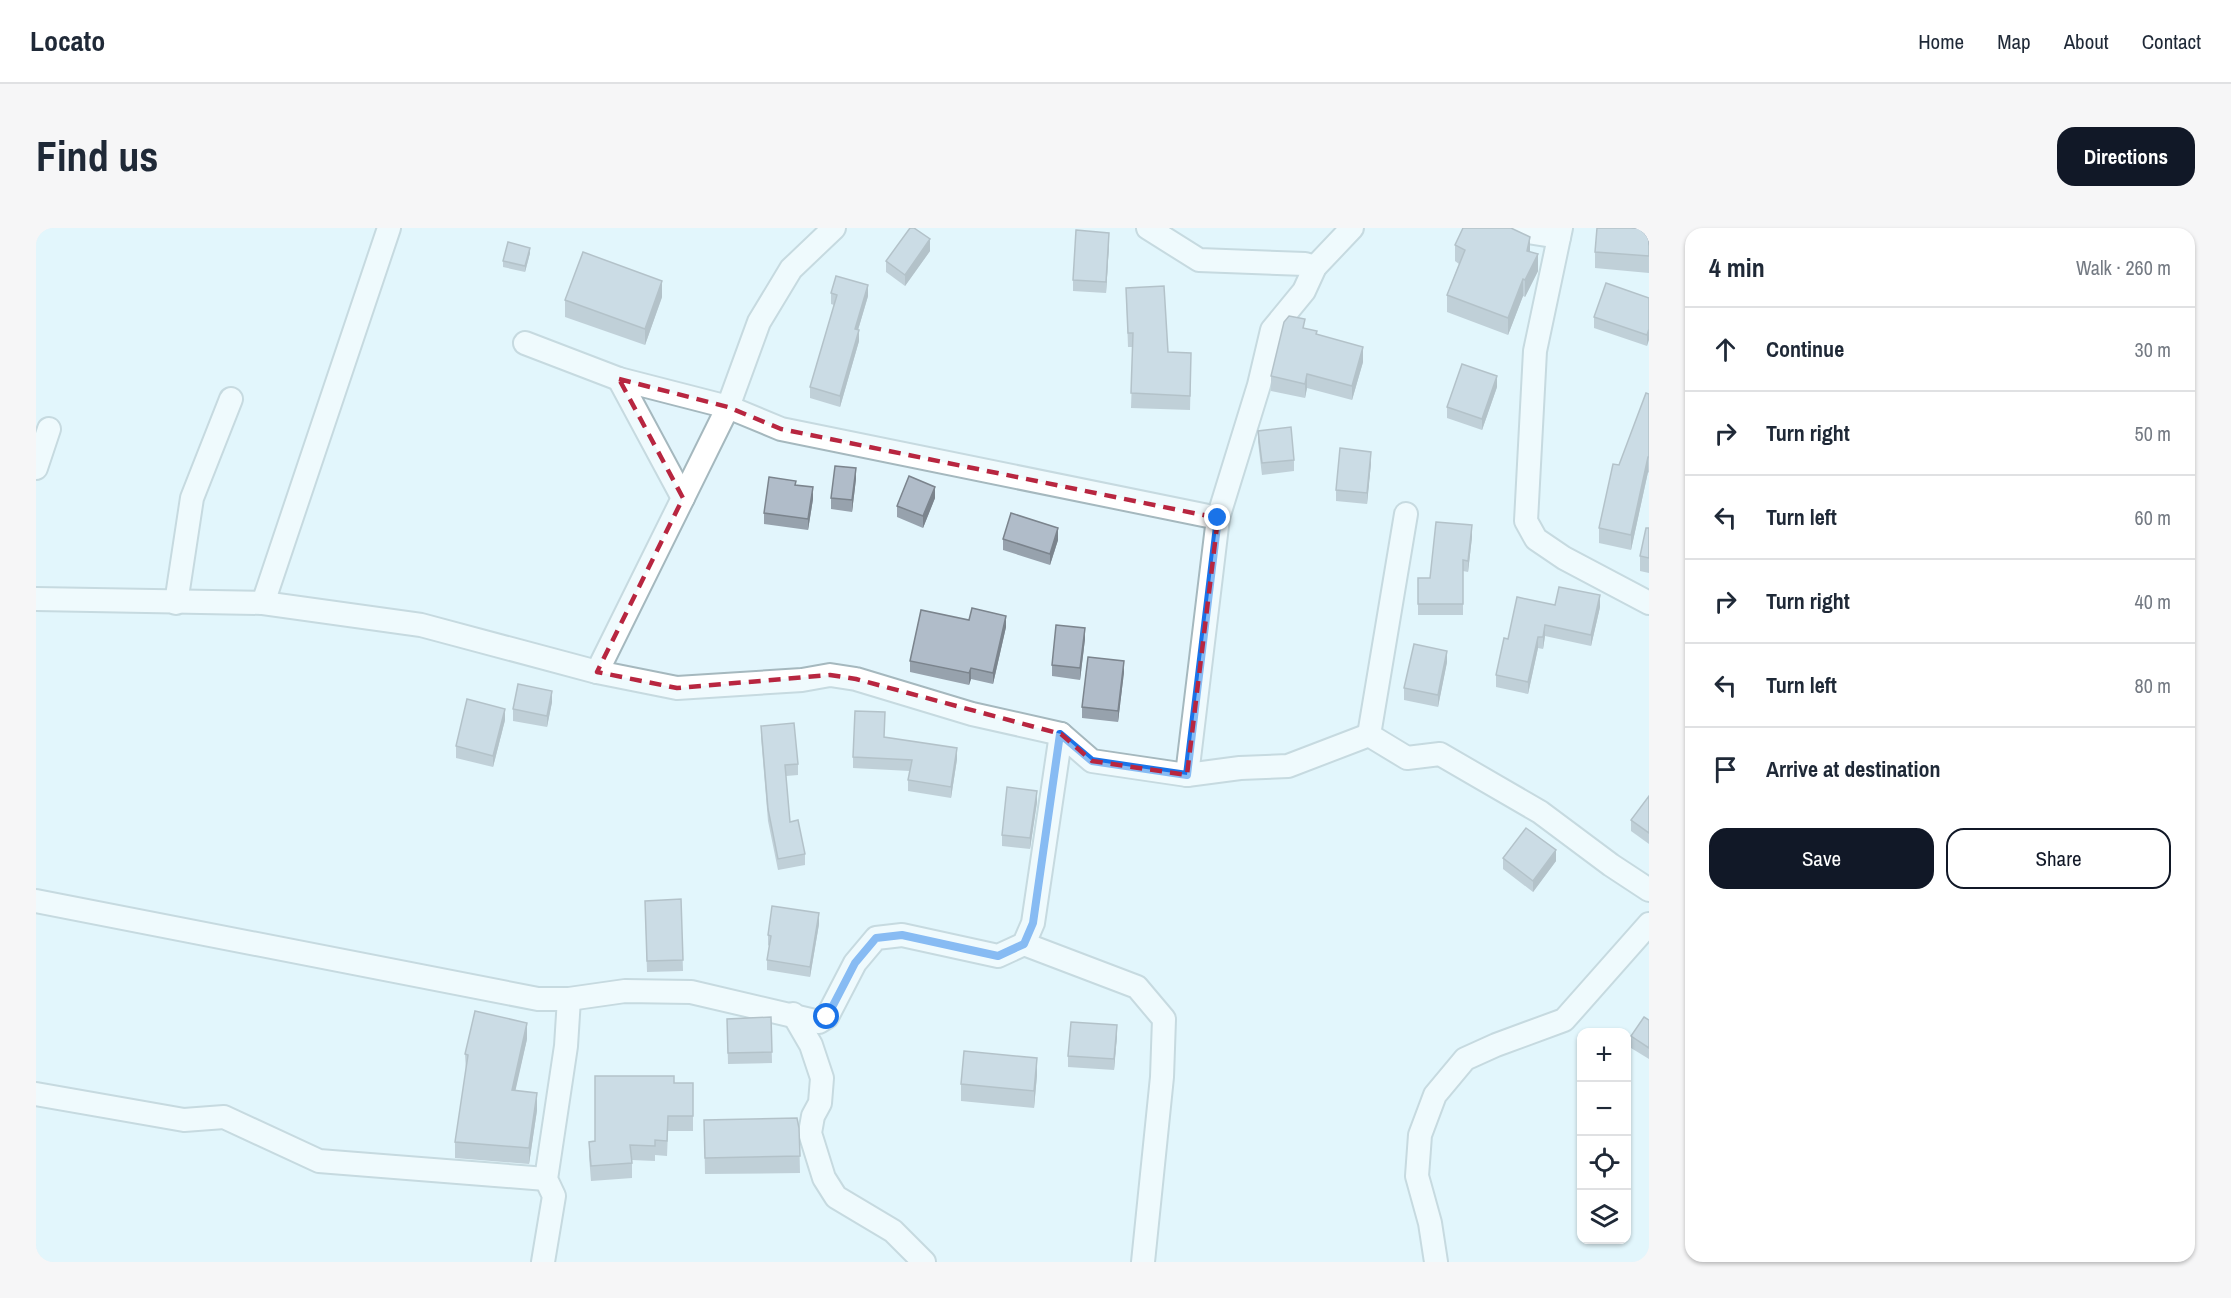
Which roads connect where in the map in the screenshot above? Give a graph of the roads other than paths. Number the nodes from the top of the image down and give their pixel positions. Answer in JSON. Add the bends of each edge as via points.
{"nodes":[{"id":1,"x":389,"y":228,"type":"edge"},
{"id":2,"x":834,"y":228,"type":"edge"},
{"id":3,"x":1148,"y":228,"type":"edge"},
{"id":4,"x":1352,"y":228,"type":"edge"},
{"id":5,"x":1504,"y":228,"type":"edge"},
{"id":6,"x":1560,"y":233,"type":"edge"},
{"id":7,"x":1315,"y":267,"type":"junction"},
{"id":8,"x":525,"y":343,"type":"dead end"},
{"id":9,"x":619,"y":379,"type":"junction"},
{"id":10,"x":231,"y":399,"type":"dead end"},
{"id":11,"x":728,"y":407,"type":"junction"},
{"id":12,"x":49,"y":429,"type":"dead end"},
{"id":13,"x":36,"y":468,"type":"edge"},
{"id":14,"x":683,"y":498,"type":"junction"},
{"id":15,"x":1406,"y":514,"type":"dead end"},
{"id":16,"x":1218,"y":518,"type":"junction"},
{"id":17,"x":36,"y":599,"type":"edge"},
{"id":18,"x":177,"y":603,"type":"junction"},
{"id":19,"x":263,"y":603,"type":"junction"},
{"id":20,"x":1649,"y":603,"type":"edge"},
{"id":21,"x":597,"y":672,"type":"junction"},
{"id":22,"x":1060,"y":734,"type":"junction"},
{"id":23,"x":1369,"y":735,"type":"junction"},
{"id":24,"x":1187,"y":775,"type":"junction"},
{"id":25,"x":1649,"y":890,"type":"edge"},
{"id":26,"x":36,"y":901,"type":"edge"},
{"id":27,"x":1649,"y":924,"type":"edge"},
{"id":28,"x":1024,"y":944,"type":"junction"},
{"id":29,"x":569,"y":999,"type":"junction"},
{"id":30,"x":793,"y":1014,"type":"junction"},
{"id":31,"x":36,"y":1094,"type":"edge"},
{"id":32,"x":546,"y":1179,"type":"junction"},
{"id":33,"x":543,"y":1262,"type":"edge"},
{"id":34,"x":924,"y":1262,"type":"edge"},
{"id":35,"x":1143,"y":1262,"type":"edge"},
{"id":36,"x":1436,"y":1262,"type":"edge"}],
"edges":[{"from":1,"to":19,"type":"street"},
{"from":2,"to":11,"type":"street","via":[[791,269],[759,322]]},
{"from":3,"to":7,"type":"street","via":[[1199,260]]},
{"from":4,"to":7,"type":"street"},
{"from":5,"to":6,"type":"street"},
{"from":6,"to":20,"type":"street","via":[[1535,351],[1526,521],[1536,539],[1564,558]]},
{"from":7,"to":16,"type":"street","via":[[1304,291],[1272,330]]},
{"from":8,"to":9,"type":"street"},
{"from":9,"to":11,"type":"street"},
{"from":9,"to":14,"type":"street"},
{"from":10,"to":18,"type":"street","via":[[192,498]]},
{"from":11,"to":14,"type":"street"},
{"from":11,"to":16,"type":"street","via":[[781,429]]},
{"from":12,"to":13,"type":"street"},
{"from":14,"to":21,"type":"street"},
{"from":15,"to":23,"type":"street"},
{"from":16,"to":24,"type":"street"},
{"from":17,"to":18,"type":"street"},
{"from":18,"to":19,"type":"street"},
{"from":19,"to":21,"type":"street","via":[[421,625]]},
{"from":21,"to":22,"type":"street","via":[[677,688],[830,675]]},
{"from":22,"to":24,"type":"street","via":[[1092,761]]},
{"from":22,"to":28,"type":"street","via":[[1033,923]]},
{"from":23,"to":24,"type":"street","via":[[1288,766]]},
{"from":23,"to":25,"type":"street","via":[[1407,758],[1440,754],[1540,812]]},
{"from":26,"to":29,"type":"street","via":[[538,999]]},
{"from":27,"to":36,"type":"street","via":[[1564,1020],[1465,1059],[1435,1095],[1420,1135],[1418,1176]]},
{"from":28,"to":30,"type":"street","via":[[998,956],[902,935],[876,938],[855,963],[827,1017],[815,1022]]},
{"from":28,"to":35,"type":"street","via":[[1137,987],[1164,1018],[1162,1077]]},
{"from":29,"to":30,"type":"street","via":[[625,991],[691,992]]},
{"from":29,"to":32,"type":"street"},
{"from":30,"to":34,"type":"street","via":[[812,1045],[822,1078],[820,1103],[810,1133],[824,1178],[836,1197],[893,1231]]},
{"from":31,"to":32,"type":"street","via":[[184,1120],[224,1117],[319,1161]]},
{"from":32,"to":33,"type":"street","via":[[554,1196]]}]}
